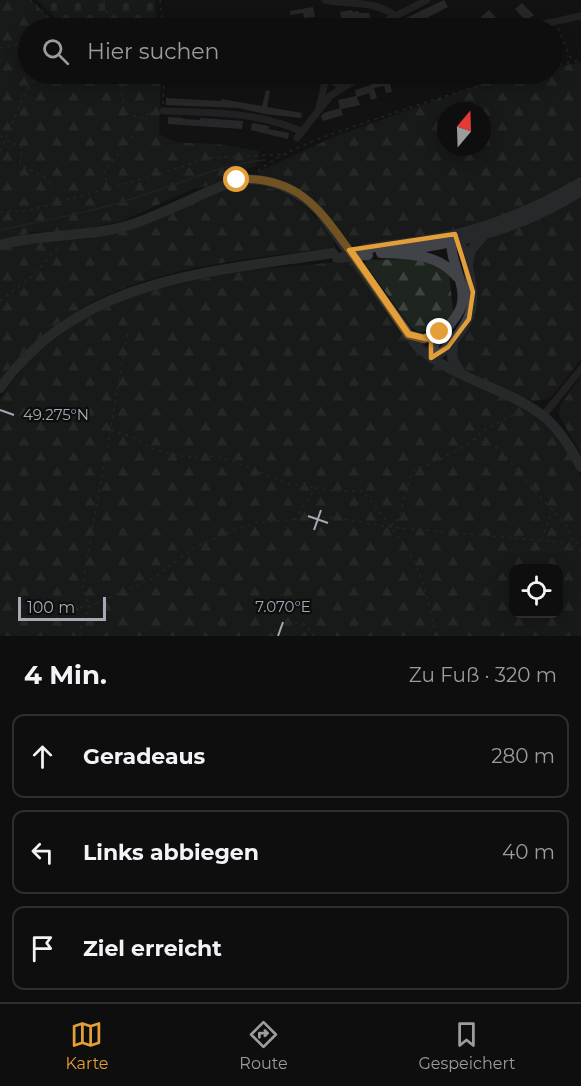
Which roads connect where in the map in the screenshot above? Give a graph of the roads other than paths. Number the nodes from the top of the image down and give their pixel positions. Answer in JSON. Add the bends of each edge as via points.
{"nodes":[{"id":1,"x":325,"y":0,"type":"edge"},
{"id":2,"x":427,"y":0,"type":"edge"},
{"id":3,"x":394,"y":16,"type":"junction"},
{"id":4,"x":581,"y":16,"type":"edge"},
{"id":5,"x":390,"y":18,"type":"edge"},
{"id":6,"x":563,"y":19,"type":"edge"},
{"id":7,"x":325,"y":84,"type":"edge"},
{"id":8,"x":338,"y":84,"type":"edge"},
{"id":9,"x":347,"y":84,"type":"edge"},
{"id":10,"x":342,"y":87,"type":"junction"},
{"id":11,"x":319,"y":108,"type":"junction"},
{"id":12,"x":163,"y":111,"type":"road end"},
{"id":13,"x":301,"y":130,"type":"junction"},
{"id":14,"x":297,"y":138,"type":"dead end"},
{"id":15,"x":581,"y":182,"type":"edge"},
{"id":16,"x":581,"y":191,"type":"edge"},
{"id":17,"x":484,"y":235,"type":"junction"},
{"id":18,"x":455,"y":239,"type":"junction"},
{"id":19,"x":0,"y":245,"type":"edge"},
{"id":20,"x":366,"y":252,"type":"junction"},
{"id":21,"x":381,"y":253,"type":"junction"},
{"id":22,"x":468,"y":266,"type":"junction"},
{"id":23,"x":459,"y":280,"type":"junction"},
{"id":24,"x":448,"y":326,"type":"junction"},
{"id":25,"x":408,"y":335,"type":"junction"},
{"id":26,"x":454,"y":341,"type":"junction"},
{"id":27,"x":431,"y":358,"type":"junction"},
{"id":28,"x":581,"y":369,"type":"edge"},
{"id":29,"x":461,"y":375,"type":"junction"},
{"id":30,"x":0,"y":388,"type":"edge"},
{"id":31,"x":543,"y":417,"type":"junction"},
{"id":32,"x":581,"y":467,"type":"edge"}],
"edges":[{"from":1,"to":3,"type":"street","via":[[381,5]]},
{"from":2,"to":3,"type":"street"},
{"from":3,"to":5,"type":"street"},
{"from":4,"to":6,"type":"street"},
{"from":7,"to":11,"type":"street"},
{"from":8,"to":10,"type":"street"},
{"from":9,"to":10,"type":"street"},
{"from":10,"to":11,"type":"street"},
{"from":11,"to":13,"type":"street"},
{"from":12,"to":13,"type":"street","via":[[233,114]]},
{"from":13,"to":14,"type":"street"},
{"from":15,"to":18,"type":"main road","via":[[531,209]]},
{"from":16,"to":17,"type":"main road","via":[[527,220]]},
{"from":17,"to":18,"type":"main road"},
{"from":17,"to":22,"type":"main road","via":[[471,250]]},
{"from":18,"to":20,"type":"main road"},
{"from":18,"to":21,"type":"main road"},
{"from":18,"to":22,"type":"main road"},
{"from":18,"to":23,"type":"main road"},
{"from":19,"to":25,"type":"main road","via":[[31,237],[68,236],[133,224],[225,184],[264,180],[288,188],[318,210]]},
{"from":20,"to":21,"type":"main road"},
{"from":20,"to":30,"type":"main road","via":[[241,267],[175,278],[135,290],[64,324],[40,343]]},
{"from":21,"to":23,"type":"main road","via":[[437,260]]},
{"from":22,"to":26,"type":"main road","via":[[472,310]]},
{"from":23,"to":24,"type":"main road","via":[[462,303]]},
{"from":24,"to":25,"type":"main road","via":[[428,338]]},
{"from":24,"to":27,"type":"main road","via":[[432,348]]},
{"from":25,"to":27,"type":"main road"},
{"from":26,"to":27,"type":"main road"},
{"from":26,"to":29,"type":"main road","via":[[452,358]]},
{"from":27,"to":29,"type":"main road"},
{"from":28,"to":31,"type":"street"},
{"from":29,"to":31,"type":"main road","via":[[525,404]]},
{"from":31,"to":32,"type":"main road","via":[[562,437]]}]}
